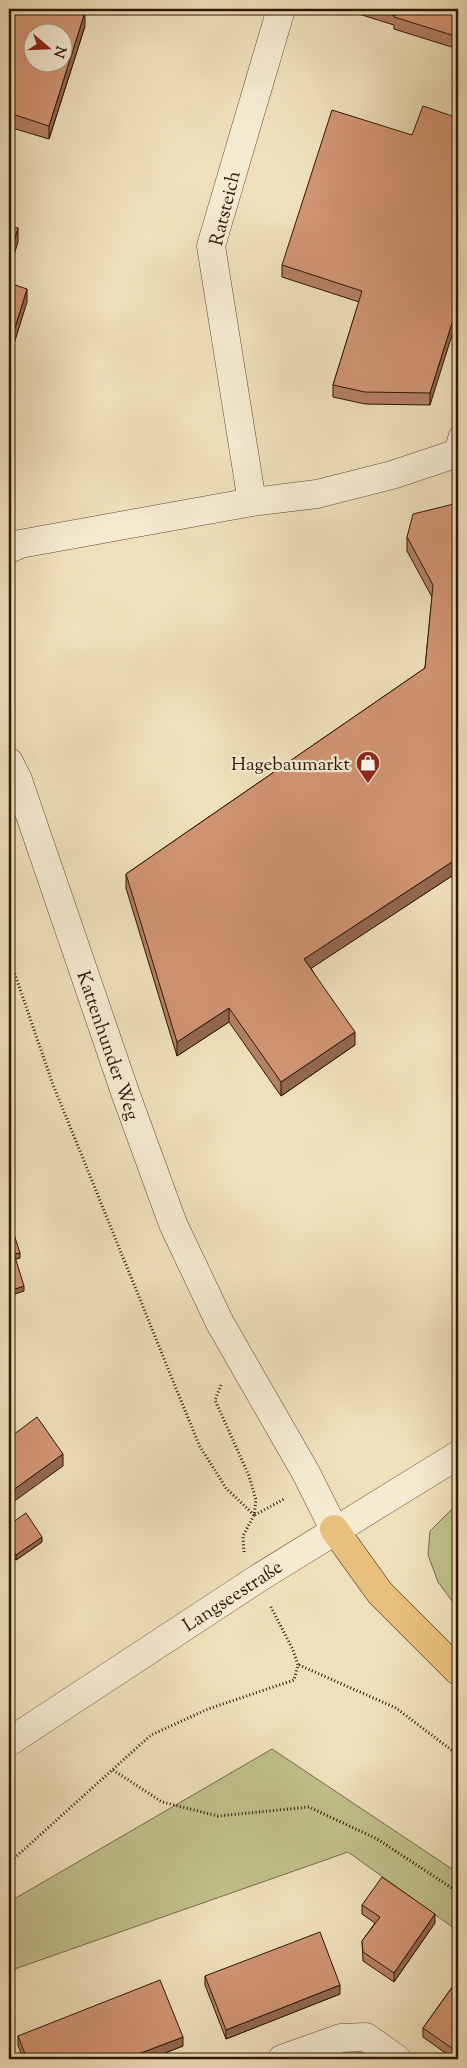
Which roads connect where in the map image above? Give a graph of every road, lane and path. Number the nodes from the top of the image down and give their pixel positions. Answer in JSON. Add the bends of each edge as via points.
{"nodes":[{"id":1,"x":281,"y":9,"type":"edge"},
{"id":2,"x":456,"y":448,"type":"edge"},
{"id":3,"x":252,"y":502,"type":"junction"},
{"id":4,"x":9,"y":549,"type":"edge"},
{"id":5,"x":9,"y":762,"type":"edge"},
{"id":6,"x":9,"y":957,"type":"edge"},
{"id":7,"x":244,"y":1364,"type":"junction"},
{"id":8,"x":458,"y":1455,"type":"edge"},
{"id":9,"x":254,"y":1515,"type":"junction"},
{"id":10,"x":334,"y":1529,"type":"junction"},
{"id":11,"x":257,"y":1579,"type":"junction"},
{"id":12,"x":298,"y":1665,"type":"junction"},
{"id":13,"x":458,"y":1671,"type":"edge"},
{"id":14,"x":9,"y":1742,"type":"edge"},
{"id":15,"x":458,"y":1755,"type":"edge"},
{"id":16,"x":113,"y":1770,"type":"junction"},
{"id":17,"x":9,"y":1863,"type":"edge"},
{"id":18,"x":458,"y":1892,"type":"edge"},
{"id":19,"x":282,"y":2059,"type":"edge"},
{"id":20,"x":397,"y":2059,"type":"edge"}],
"edges":[{"from":1,"to":3,"type":"street","name":"Ratsteich","via":[[211,246]]},
{"from":2,"to":3,"type":"street","via":[[392,475],[317,494]]},
{"from":3,"to":4,"type":"street","via":[[20,544]]},
{"from":5,"to":7,"type":"street","name":"Kattenhunder Weg","via":[[173,1224],[220,1323]]},
{"from":6,"to":9,"type":"path","via":[[52,1082],[199,1446],[226,1488]]},
{"from":7,"to":9,"type":"path","via":[[221,1383],[215,1400],[249,1476],[256,1500]]},
{"from":7,"to":10,"type":"street","name":"Kattenhunder Weg"},
{"from":8,"to":10,"type":"street","name":"Langseestraße"},
{"from":9,"to":11,"type":"path","via":[[244,1536],[244,1554]]},
{"from":10,"to":11,"type":"street","name":"Langseestraße"},
{"from":10,"to":13,"type":"main road","via":[[380,1593]]},
{"from":11,"to":12,"type":"path"},
{"from":11,"to":14,"type":"street","name":"Langseestraße"},
{"from":12,"to":15,"type":"path","via":[[396,1708]]},
{"from":12,"to":16,"type":"path","via":[[294,1680],[208,1709],[151,1735]]},
{"from":16,"to":17,"type":"path"},
{"from":16,"to":18,"type":"path","via":[[162,1802],[218,1816],[309,1807],[377,1839]]},
{"from":19,"to":20,"type":"street","via":[[341,2038],[366,2037]]}]}
